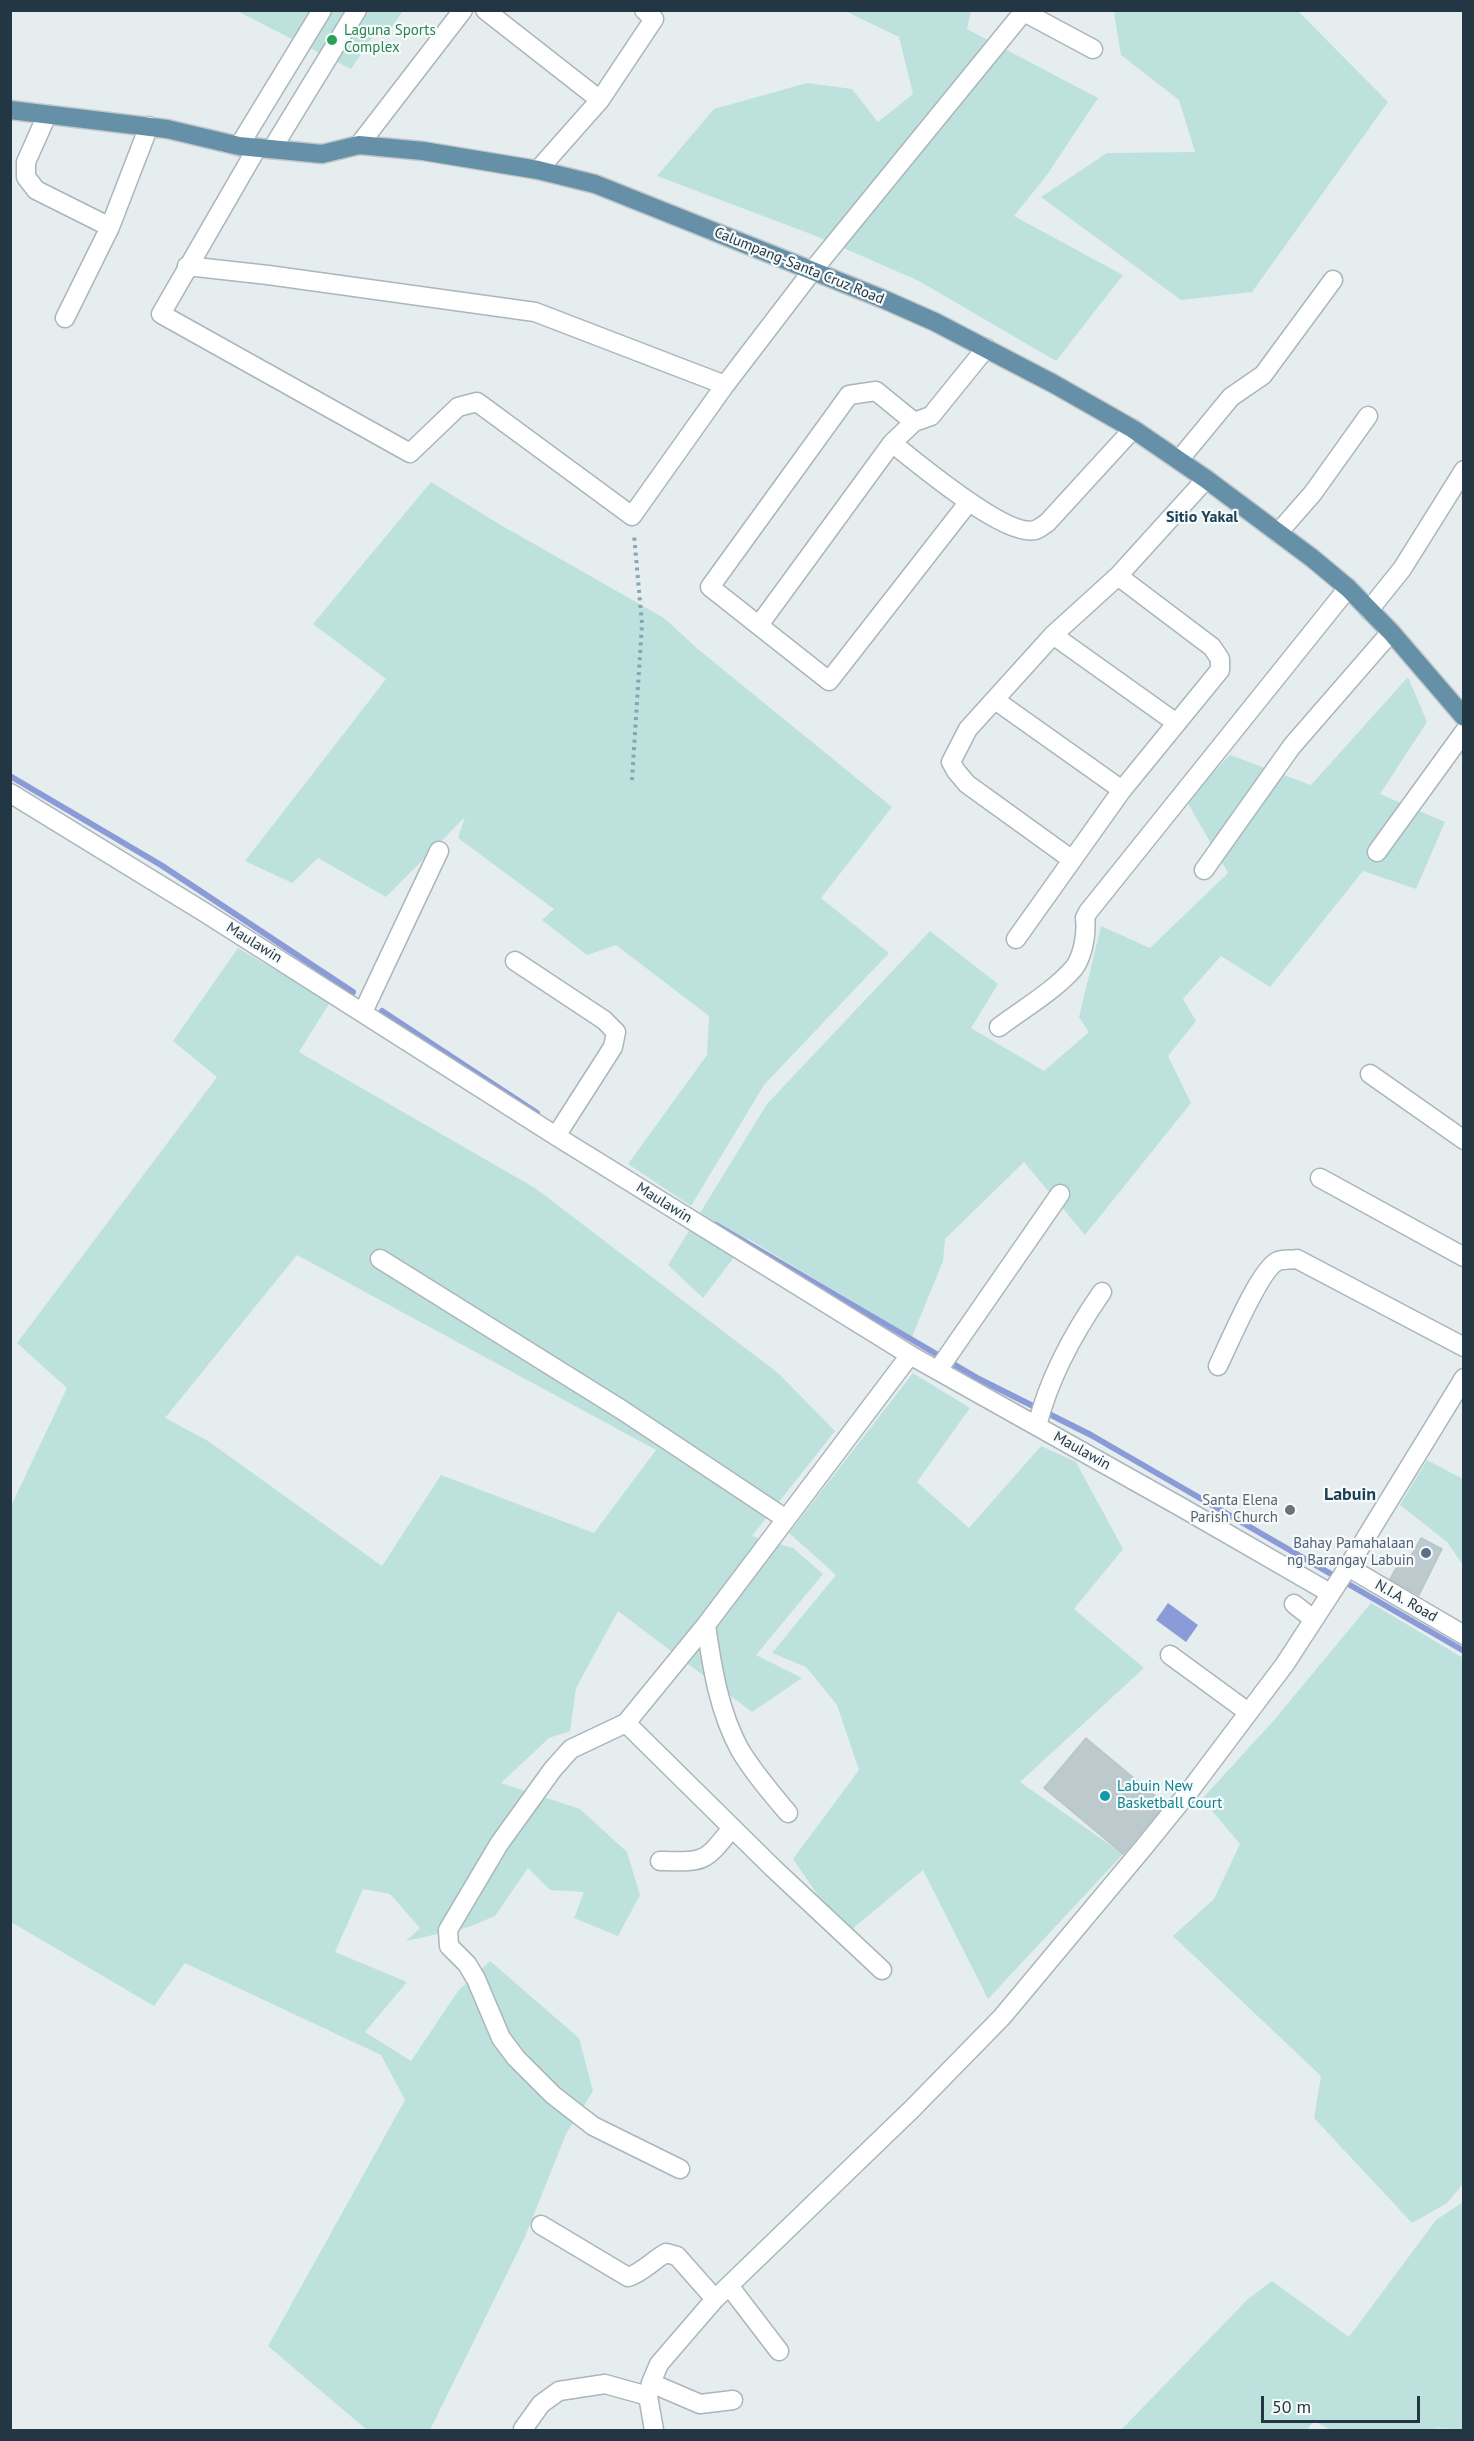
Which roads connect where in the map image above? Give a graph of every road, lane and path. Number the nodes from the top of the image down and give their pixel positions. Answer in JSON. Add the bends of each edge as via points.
{"nodes":[{"id":1,"x":322,"y":10,"type":"edge"},
{"id":2,"x":464,"y":10,"type":"edge"},
{"id":3,"x":484,"y":10,"type":"edge"},
{"id":4,"x":644,"y":10,"type":"edge"},
{"id":5,"x":355,"y":11,"type":"edge"},
{"id":6,"x":1024,"y":11,"type":"edge"},
{"id":7,"x":1093,"y":49,"type":"dead end"},
{"id":8,"x":600,"y":100,"type":"junction"},
{"id":9,"x":10,"y":110,"type":"edge"},
{"id":10,"x":46,"y":115,"type":"junction"},
{"id":11,"x":149,"y":126,"type":"junction"},
{"id":12,"x":359,"y":145,"type":"junction"},
{"id":13,"x":256,"y":148,"type":"junction"},
{"id":14,"x":538,"y":170,"type":"junction"},
{"id":15,"x":110,"y":227,"type":"junction"},
{"id":16,"x":187,"y":266,"type":"junction"},
{"id":17,"x":813,"y":270,"type":"junction"},
{"id":18,"x":1333,"y":280,"type":"dead end"},
{"id":19,"x":65,"y":318,"type":"dead end"},
{"id":20,"x":986,"y":348,"type":"junction"},
{"id":21,"x":725,"y":386,"type":"junction"},
{"id":22,"x":1368,"y":416,"type":"dead end"},
{"id":23,"x":914,"y":422,"type":"junction"},
{"id":24,"x":1133,"y":429,"type":"junction"},
{"id":25,"x":892,"y":443,"type":"junction"},
{"id":26,"x":1179,"y":460,"type":"junction"},
{"id":27,"x":1464,"y":470,"type":"edge"},
{"id":28,"x":1206,"y":479,"type":"junction"},
{"id":29,"x":968,"y":503,"type":"junction"},
{"id":30,"x":632,"y":516,"type":"junction"},
{"id":31,"x":1278,"y":533,"type":"junction"},
{"id":32,"x":1118,"y":576,"type":"junction"},
{"id":33,"x":1348,"y":588,"type":"junction"},
{"id":34,"x":1369,"y":610,"type":"junction"},
{"id":35,"x":759,"y":625,"type":"junction"},
{"id":36,"x":1391,"y":632,"type":"junction"},
{"id":37,"x":1053,"y":635,"type":"junction"},
{"id":38,"x":996,"y":700,"type":"junction"},
{"id":39,"x":1464,"y":717,"type":"edge"},
{"id":40,"x":1175,"y":722,"type":"junction"},
{"id":41,"x":1464,"y":732,"type":"edge"},
{"id":42,"x":632,"y":780,"type":"dead end"},
{"id":43,"x":1122,"y":790,"type":"junction"},
{"id":44,"x":10,"y":793,"type":"edge"},
{"id":45,"x":439,"y":851,"type":"dead end"},
{"id":46,"x":1377,"y":852,"type":"dead end"},
{"id":47,"x":1071,"y":859,"type":"junction"},
{"id":48,"x":1204,"y":870,"type":"dead end"},
{"id":49,"x":1016,"y":939,"type":"dead end"},
{"id":50,"x":515,"y":961,"type":"dead end"},
{"id":51,"x":363,"y":1012,"type":"junction"},
{"id":52,"x":999,"y":1027,"type":"dead end"},
{"id":53,"x":1370,"y":1074,"type":"dead end"},
{"id":54,"x":556,"y":1136,"type":"junction"},
{"id":55,"x":1464,"y":1140,"type":"edge"},
{"id":56,"x":1320,"y":1178,"type":"dead end"},
{"id":57,"x":1060,"y":1194,"type":"dead end"},
{"id":58,"x":1464,"y":1257,"type":"edge"},
{"id":59,"x":380,"y":1259,"type":"dead end"},
{"id":60,"x":1102,"y":1292,"type":"dead end"},
{"id":61,"x":1464,"y":1347,"type":"edge"},
{"id":62,"x":910,"y":1355,"type":"junction"},
{"id":63,"x":1218,"y":1366,"type":"dead end"},
{"id":64,"x":938,"y":1370,"type":"junction"},
{"id":65,"x":1464,"y":1378,"type":"edge"},
{"id":66,"x":1037,"y":1426,"type":"junction"},
{"id":67,"x":786,"y":1519,"type":"junction"},
{"id":68,"x":1348,"y":1567,"type":"junction"},
{"id":69,"x":1330,"y":1593,"type":"junction"},
{"id":70,"x":1294,"y":1604,"type":"dead end"},
{"id":71,"x":1313,"y":1619,"type":"junction"},
{"id":72,"x":706,"y":1625,"type":"junction"},
{"id":73,"x":1464,"y":1635,"type":"edge"},
{"id":74,"x":1170,"y":1654,"type":"dead end"},
{"id":75,"x":1248,"y":1712,"type":"junction"},
{"id":76,"x":626,"y":1723,"type":"junction"},
{"id":77,"x":788,"y":1813,"type":"dead end"},
{"id":78,"x":732,"y":1828,"type":"junction"},
{"id":79,"x":660,"y":1862,"type":"dead end"},
{"id":80,"x":882,"y":1970,"type":"dead end"},
{"id":81,"x":680,"y":2169,"type":"dead end"},
{"id":82,"x":541,"y":2225,"type":"dead end"},
{"id":83,"x":730,"y":2287,"type":"junction"},
{"id":84,"x":715,"y":2299,"type":"junction"},
{"id":85,"x":779,"y":2351,"type":"dead end"},
{"id":86,"x":649,"y":2389,"type":"junction"},
{"id":87,"x":733,"y":2400,"type":"dead end"},
{"id":88,"x":523,"y":2429,"type":"dead end"},
{"id":89,"x":654,"y":2430,"type":"edge"}],
"edges":[{"from":1,"to":13,"type":"street"},
{"from":2,"to":12,"type":"street"},
{"from":3,"to":8,"type":"street"},
{"from":4,"to":8,"type":"street","via":[[654,19]]},
{"from":5,"to":13,"type":"street"},
{"from":6,"to":7,"type":"street"},
{"from":6,"to":17,"type":"street"},
{"from":8,"to":14,"type":"street"},
{"from":9,"to":10,"type":"main road","name":"Calumpang-Santa Cruz Road"},
{"from":10,"to":11,"type":"main road","name":"Calumpang-Santa Cruz Road"},
{"from":10,"to":15,"type":"street","via":[[26,162],[26,177],[36,190]]},
{"from":11,"to":13,"type":"main road","name":"Calumpang-Santa Cruz Road"},
{"from":11,"to":15,"type":"street"},
{"from":12,"to":13,"type":"main road","name":"Calumpang-Santa Cruz Road","via":[[322,154]]},
{"from":12,"to":14,"type":"main road","name":"Calumpang-Santa Cruz Road"},
{"from":13,"to":16,"type":"street"},
{"from":14,"to":17,"type":"main road","name":"Calumpang-Santa Cruz Road","via":[[595,184]]},
{"from":15,"to":19,"type":"street"},
{"from":16,"to":21,"type":"street","via":[[535,312]]},
{"from":16,"to":30,"type":"street","via":[[161,314],[171,320],[410,453],[458,407],[477,402]]},
{"from":17,"to":20,"type":"main road","name":"Calumpang-Santa Cruz Road"},
{"from":17,"to":21,"type":"street"},
{"from":18,"to":26,"type":"street","via":[[1263,375],[1231,397]]},
{"from":20,"to":23,"type":"street","via":[[931,416]]},
{"from":20,"to":24,"type":"main road","name":"Calumpang-Santa Cruz Road"},
{"from":21,"to":30,"type":"street"},
{"from":22,"to":31,"type":"street","via":[[1313,493]]},
{"from":23,"to":25,"type":"street"},
{"from":23,"to":35,"type":"street","via":[[876,391],[849,395],[710,587]]},
{"from":24,"to":26,"type":"main road","name":"Calumpang-Santa Cruz Road"},
{"from":24,"to":29,"type":"street","via":[[1047,523],[1034,530],[1018,528]]},
{"from":25,"to":29,"type":"street"},
{"from":25,"to":35,"type":"street"},
{"from":26,"to":28,"type":"main road","name":"Calumpang-Santa Cruz Road"},
{"from":27,"to":34,"type":"street","via":[[1402,569]]},
{"from":28,"to":31,"type":"main road","name":"Calumpang-Santa Cruz Road"},
{"from":28,"to":32,"type":"street"},
{"from":29,"to":35,"type":"street","via":[[830,681]]},
{"from":30,"to":42,"type":"path","via":[[642,624]]},
{"from":31,"to":33,"type":"main road","name":"Calumpang-Santa Cruz Road"},
{"from":32,"to":37,"type":"street"},
{"from":32,"to":40,"type":"street","via":[[1212,647],[1220,659],[1220,670]]},
{"from":33,"to":34,"type":"main road","name":"Calumpang-Santa Cruz Road"},
{"from":33,"to":52,"type":"street","via":[[1088,912],[1075,967]]},
{"from":34,"to":36,"type":"main road","name":"Calumpang-Santa Cruz Road"},
{"from":36,"to":39,"type":"main road","name":"Calumpang-Santa Cruz Road"},
{"from":36,"to":48,"type":"street","via":[[1292,747]]},
{"from":37,"to":38,"type":"street"},
{"from":37,"to":40,"type":"street"},
{"from":38,"to":43,"type":"street"},
{"from":38,"to":47,"type":"street","via":[[968,729],[951,762],[967,784]]},
{"from":40,"to":43,"type":"street"},
{"from":41,"to":46,"type":"street"},
{"from":43,"to":47,"type":"street"},
{"from":44,"to":51,"type":"street","name":"Maulawin"},
{"from":45,"to":51,"type":"street"},
{"from":47,"to":49,"type":"street"},
{"from":50,"to":54,"type":"street","via":[[616,1032],[613,1047]]},
{"from":51,"to":54,"type":"street","name":"Maulawin"},
{"from":53,"to":55,"type":"street"},
{"from":54,"to":62,"type":"street","name":"Maulawin"},
{"from":56,"to":58,"type":"street"},
{"from":57,"to":64,"type":"street"},
{"from":59,"to":67,"type":"street","via":[[622,1410]]},
{"from":60,"to":66,"type":"street","via":[[1056,1373]]},
{"from":61,"to":63,"type":"street","via":[[1297,1259],[1278,1261],[1267,1270]]},
{"from":62,"to":64,"type":"street","name":"Maulawin"},
{"from":62,"to":67,"type":"street"},
{"from":64,"to":66,"type":"street","name":"Maulawin"},
{"from":65,"to":68,"type":"street"},
{"from":66,"to":69,"type":"street","name":"Maulawin"},
{"from":67,"to":72,"type":"street"},
{"from":68,"to":69,"type":"street"},
{"from":68,"to":73,"type":"street","name":"N.I.A. Road"},
{"from":69,"to":71,"type":"street"},
{"from":70,"to":71,"type":"street"},
{"from":71,"to":75,"type":"street"},
{"from":72,"to":76,"type":"street"},
{"from":72,"to":77,"type":"street","via":[[723,1710],[739,1748],[757,1777]]},
{"from":74,"to":75,"type":"street"},
{"from":75,"to":83,"type":"street","via":[[1178,1806],[1002,2017]]},
{"from":76,"to":78,"type":"street"},
{"from":76,"to":81,"type":"street","via":[[571,1749],[553,1769],[499,1844],[448,1930],[449,1946],[476,1979],[501,2038],[553,2095],[593,2126]]},
{"from":78,"to":79,"type":"street","via":[[711,1855],[693,1862]]},
{"from":78,"to":80,"type":"street"},
{"from":82,"to":84,"type":"street","via":[[628,2277],[666,2253],[677,2256]]},
{"from":83,"to":84,"type":"street"},
{"from":83,"to":85,"type":"street"},
{"from":84,"to":86,"type":"street","via":[[659,2364]]},
{"from":86,"to":87,"type":"street","via":[[700,2404]]},
{"from":86,"to":88,"type":"street","via":[[605,2384],[559,2391],[541,2404]]},
{"from":86,"to":89,"type":"street"}]}
